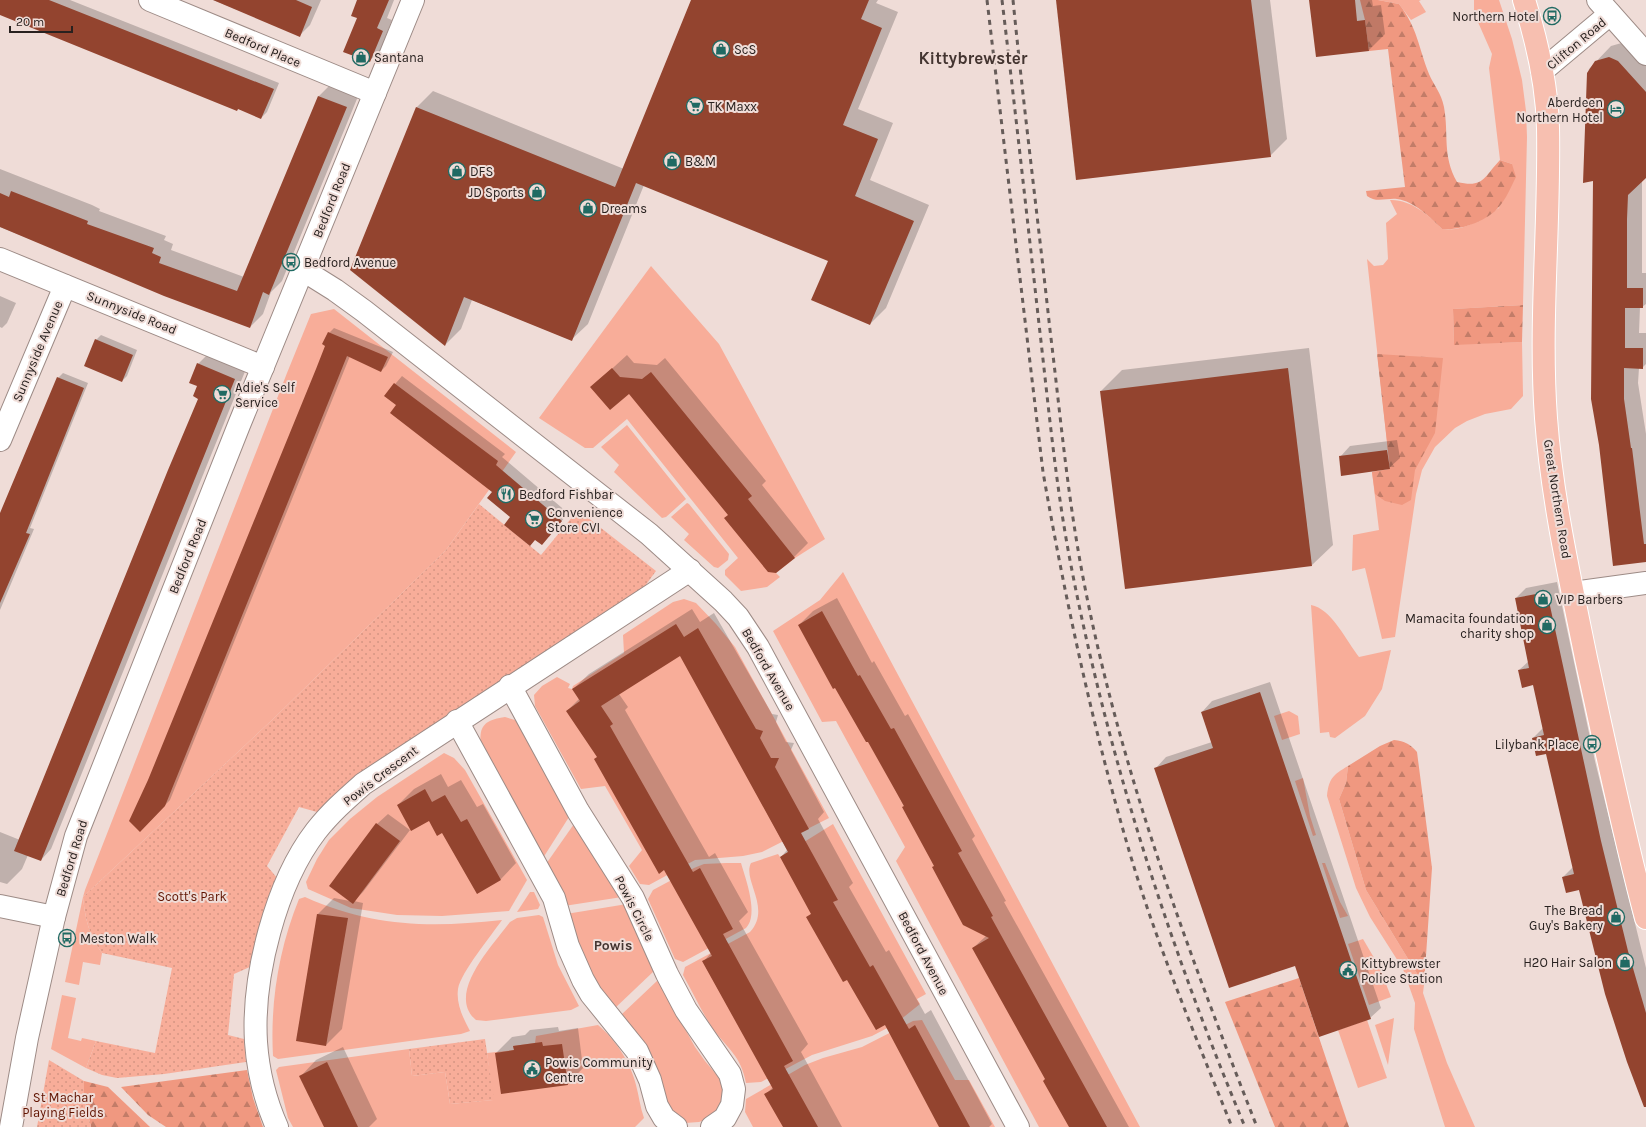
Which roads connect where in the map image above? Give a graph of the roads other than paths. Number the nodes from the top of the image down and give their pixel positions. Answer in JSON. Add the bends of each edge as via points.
{"nodes":[{"id":1,"x":413,"y":0,"type":"edge"},
{"id":2,"x":1524,"y":0,"type":"edge"},
{"id":3,"x":162,"y":2,"type":"edge"},
{"id":4,"x":1604,"y":7,"type":"edge"},
{"id":5,"x":1646,"y":54,"type":"edge"},
{"id":6,"x":1542,"y":71,"type":"junction"},
{"id":7,"x":375,"y":93,"type":"junction"},
{"id":8,"x":0,"y":259,"type":"edge"},
{"id":9,"x":303,"y":270,"type":"junction"},
{"id":10,"x":65,"y":286,"type":"junction"},
{"id":11,"x":263,"y":367,"type":"junction"},
{"id":12,"x":0,"y":440,"type":"edge"},
{"id":13,"x":690,"y":570,"type":"junction"},
{"id":14,"x":1646,"y":583,"type":"edge"},
{"id":15,"x":1573,"y":593,"type":"junction"},
{"id":16,"x":510,"y":686,"type":"junction"},
{"id":17,"x":457,"y":721,"type":"junction"},
{"id":18,"x":0,"y":906,"type":"edge"},
{"id":19,"x":54,"y":917,"type":"junction"},
{"id":20,"x":1646,"y":918,"type":"edge"},
{"id":21,"x":11,"y":1127,"type":"edge"},
{"id":22,"x":277,"y":1127,"type":"edge"},
{"id":23,"x":676,"y":1127,"type":"edge"},
{"id":24,"x":712,"y":1127,"type":"edge"},
{"id":25,"x":1018,"y":1127,"type":"edge"}],
"edges":[{"from":1,"to":7,"type":"street","name":"Bedford Road"},
{"from":2,"to":6,"type":"main road","name":"Great Northern Road"},
{"from":3,"to":7,"type":"street","name":"Bedford Place"},
{"from":4,"to":5,"type":"street","name":"Clifton Road"},
{"from":4,"to":6,"type":"street","name":"Clifton Road"},
{"from":6,"to":15,"type":"main road","name":"Great Northern Road","via":[[1548,127],[1543,339],[1546,419],[1559,516]]},
{"from":7,"to":9,"type":"street","name":"Bedford Road"},
{"from":8,"to":10,"type":"street","name":"Sunnyside Road"},
{"from":9,"to":11,"type":"street","name":"Bedford Road"},
{"from":9,"to":13,"type":"street","name":"Bedford Avenue","via":[[336,290],[376,321],[637,525]]},
{"from":10,"to":11,"type":"street","name":"Sunnyside Road"},
{"from":10,"to":12,"type":"street","name":"Sunnyside Avenue"},
{"from":11,"to":19,"type":"street","name":"Bedford Road","via":[[88,806],[64,874]]},
{"from":13,"to":16,"type":"street","name":"Powis Crescent"},
{"from":13,"to":25,"type":"street","name":"Bedford Avenue","via":[[738,617],[758,647]]},
{"from":14,"to":15,"type":"street"},
{"from":15,"to":20,"type":"main road","name":"Great Northern Road","via":[[1605,745]]},
{"from":16,"to":17,"type":"street","name":"Powis Crescent"},
{"from":16,"to":24,"type":"street","name":"Powis Circle","via":[[578,811],[633,898],[686,1010],[730,1074],[734,1089],[732,1105],[725,1118]]},
{"from":17,"to":22,"type":"street","name":"Powis Crescent","via":[[363,784],[335,808],[315,832],[287,882],[269,933],[258,990],[256,1020],[259,1065],[265,1094]]},
{"from":17,"to":23,"type":"street","via":[[554,898],[568,946],[583,980],[600,1006],[637,1051],[650,1080],[657,1106],[664,1118]]},
{"from":18,"to":19,"type":"street"},
{"from":19,"to":21,"type":"street","name":"Bedford Road","via":[[27,1038]]}]}
